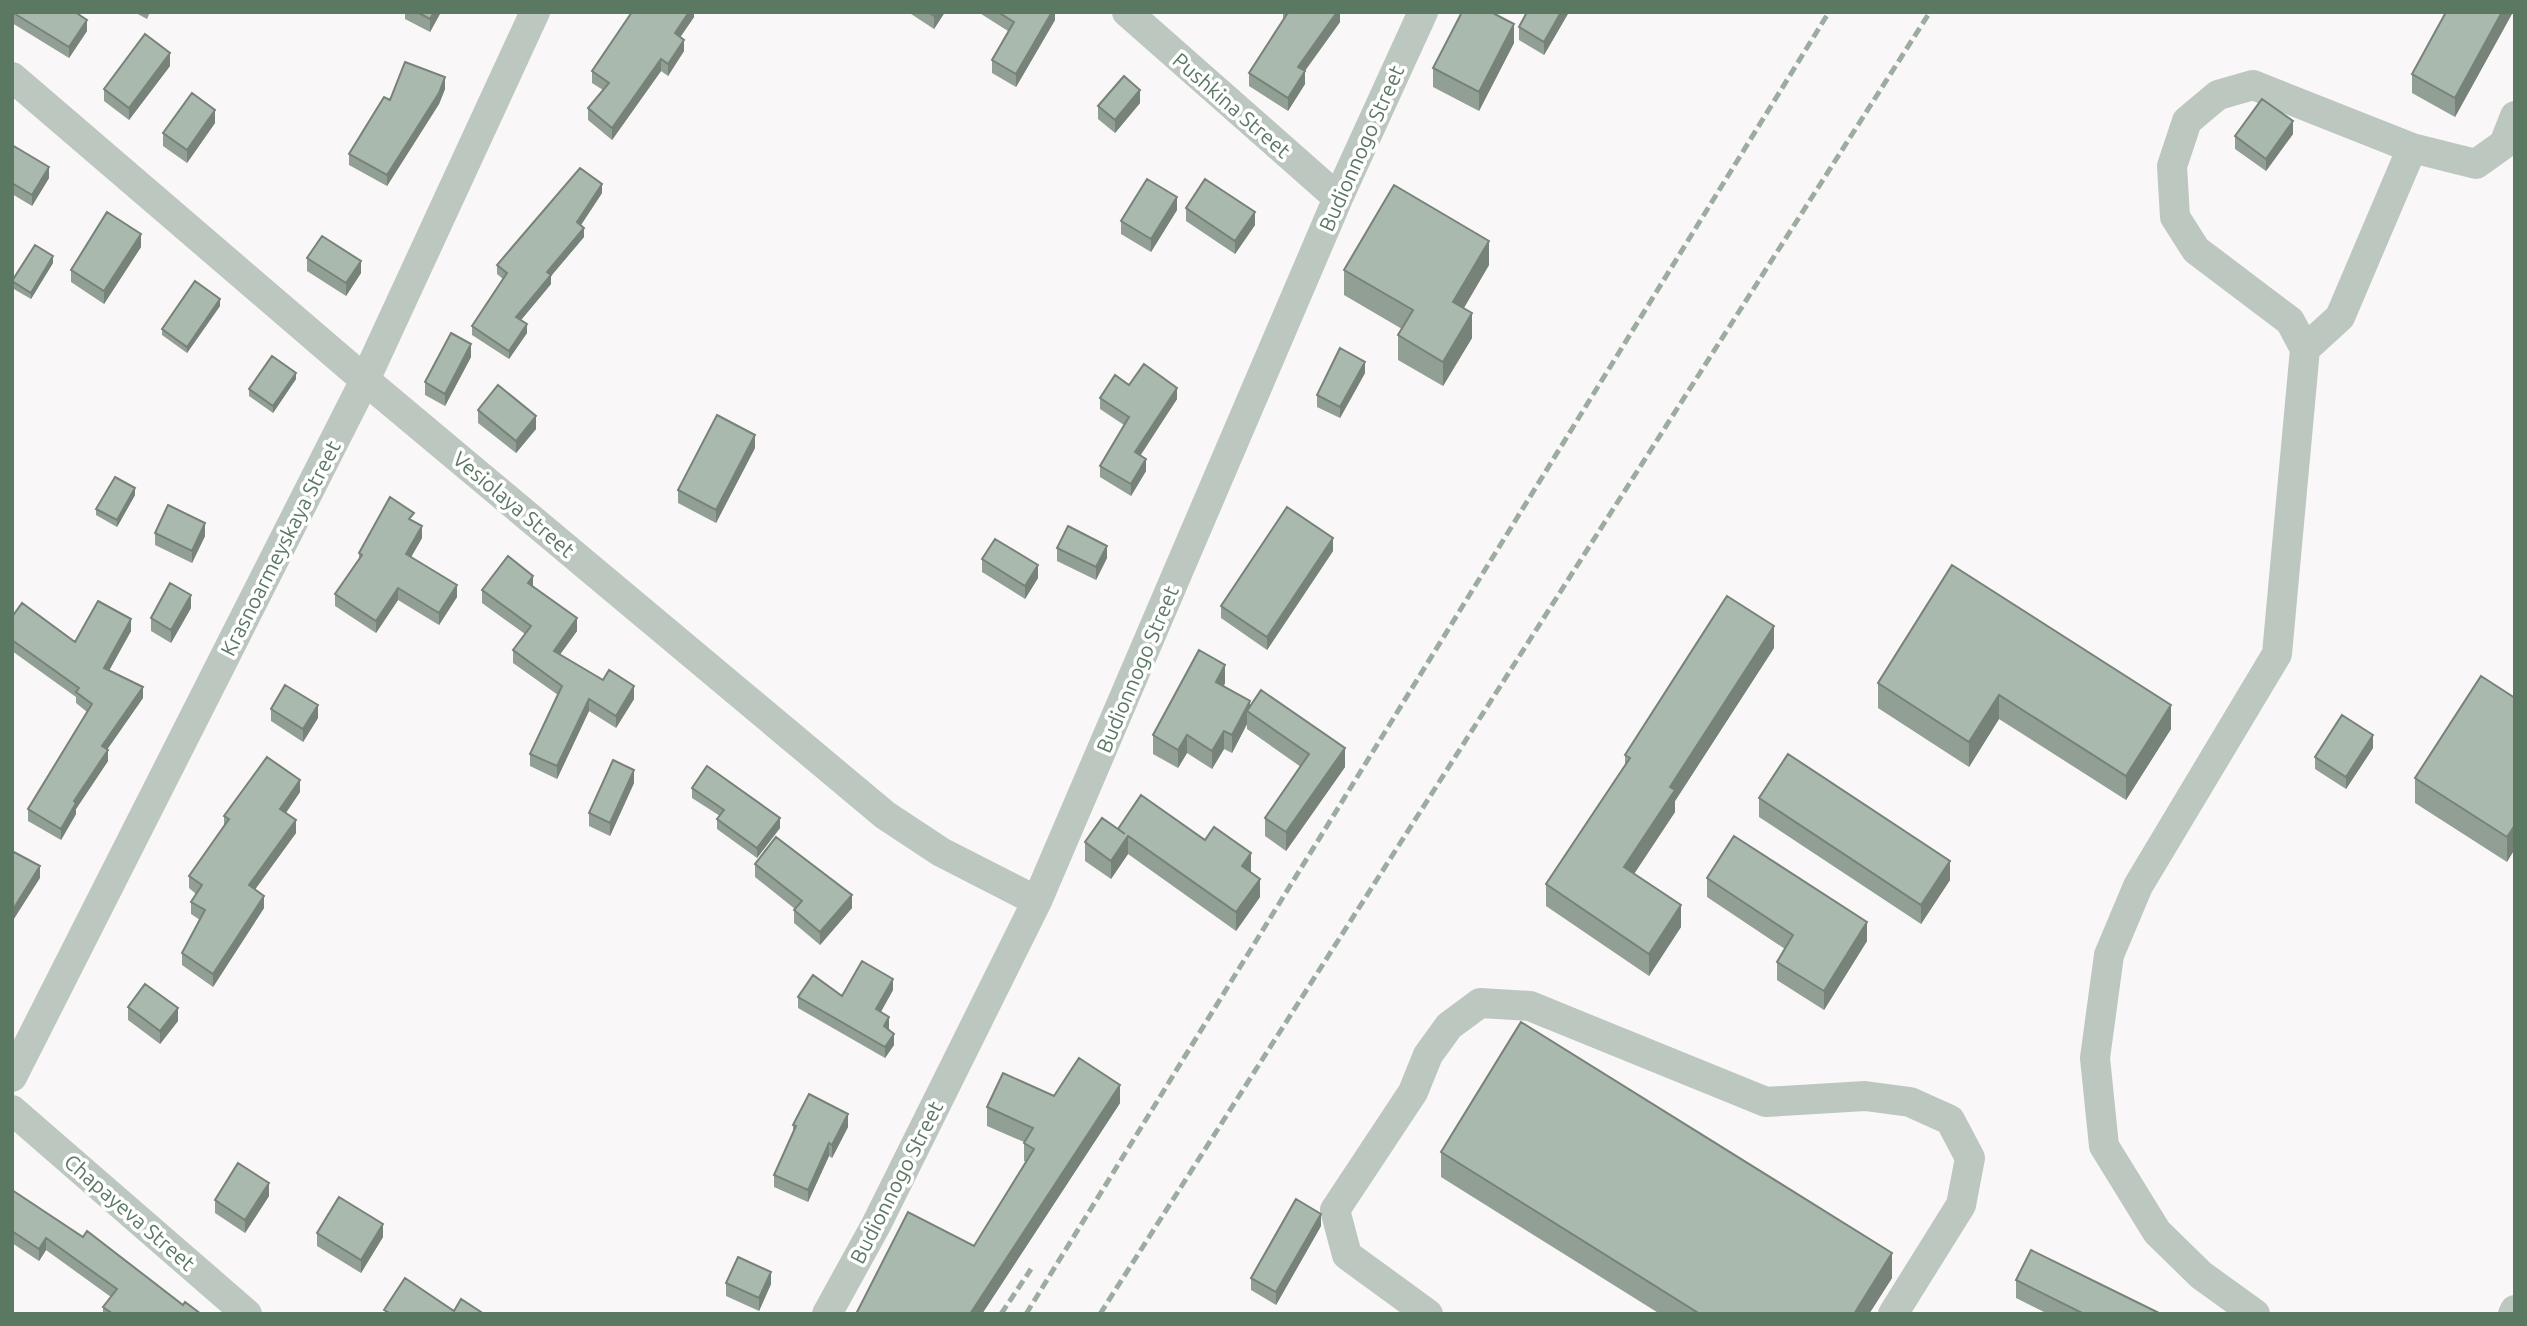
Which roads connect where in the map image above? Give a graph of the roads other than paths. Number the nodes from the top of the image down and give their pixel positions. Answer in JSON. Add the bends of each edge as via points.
{"nodes":[{"id":1,"x":535,"y":12,"type":"edge"},
{"id":2,"x":1127,"y":12,"type":"edge"},
{"id":3,"x":1423,"y":12,"type":"edge"},
{"id":4,"x":12,"y":77,"type":"edge"},
{"id":5,"x":2515,"y":116,"type":"edge"},
{"id":6,"x":2412,"y":148,"type":"junction"},
{"id":7,"x":1338,"y":198,"type":"junction"},
{"id":8,"x":2305,"y":349,"type":"junction"},
{"id":9,"x":365,"y":380,"type":"junction"},
{"id":10,"x":1037,"y":901,"type":"junction"},
{"id":11,"x":12,"y":1077,"type":"edge"},
{"id":12,"x":12,"y":1110,"type":"edge"},
{"id":13,"x":247,"y":1314,"type":"edge"},
{"id":14,"x":827,"y":1314,"type":"edge"},
{"id":15,"x":1428,"y":1314,"type":"edge"},
{"id":16,"x":1893,"y":1314,"type":"edge"},
{"id":17,"x":2255,"y":1314,"type":"edge"}],
"edges":[{"from":1,"to":9,"type":"street","name":"Krasnoarmeyskaya Street"},
{"from":2,"to":7,"type":"street","name":"Pushkina Street"},
{"from":3,"to":7,"type":"street","name":"Budionnogo Street"},
{"from":4,"to":9,"type":"street","name":"Vesiolaya Street"},
{"from":5,"to":6,"type":"street","via":[[2504,144],[2476,164]]},
{"from":6,"to":8,"type":"street","via":[[2340,317]]},
{"from":6,"to":8,"type":"street","via":[[2253,85],[2218,95],[2187,121],[2172,166],[2175,217],[2196,250],[2290,321]]},
{"from":7,"to":10,"type":"street","name":"Budionnogo Street"},
{"from":8,"to":17,"type":"street","via":[[2277,654],[2138,886],[2109,956],[2095,1058],[2104,1146],[2157,1232],[2201,1275]]},
{"from":9,"to":10,"type":"street","name":"Vesiolaya Street","via":[[886,815],[941,852]]},
{"from":9,"to":11,"type":"street","name":"Krasnoarmeyskaya Street"},
{"from":10,"to":14,"type":"street","name":"Budionnogo Street"},
{"from":12,"to":13,"type":"street","name":"Chapayeva Street"},
{"from":15,"to":16,"type":"street","via":[[1347,1255],[1335,1210],[1413,1092],[1428,1055],[1449,1026],[1480,1003],[1530,1006],[1766,1102],[1866,1096],[1910,1102],[1950,1120],[1969,1158],[1961,1205]]}]}
